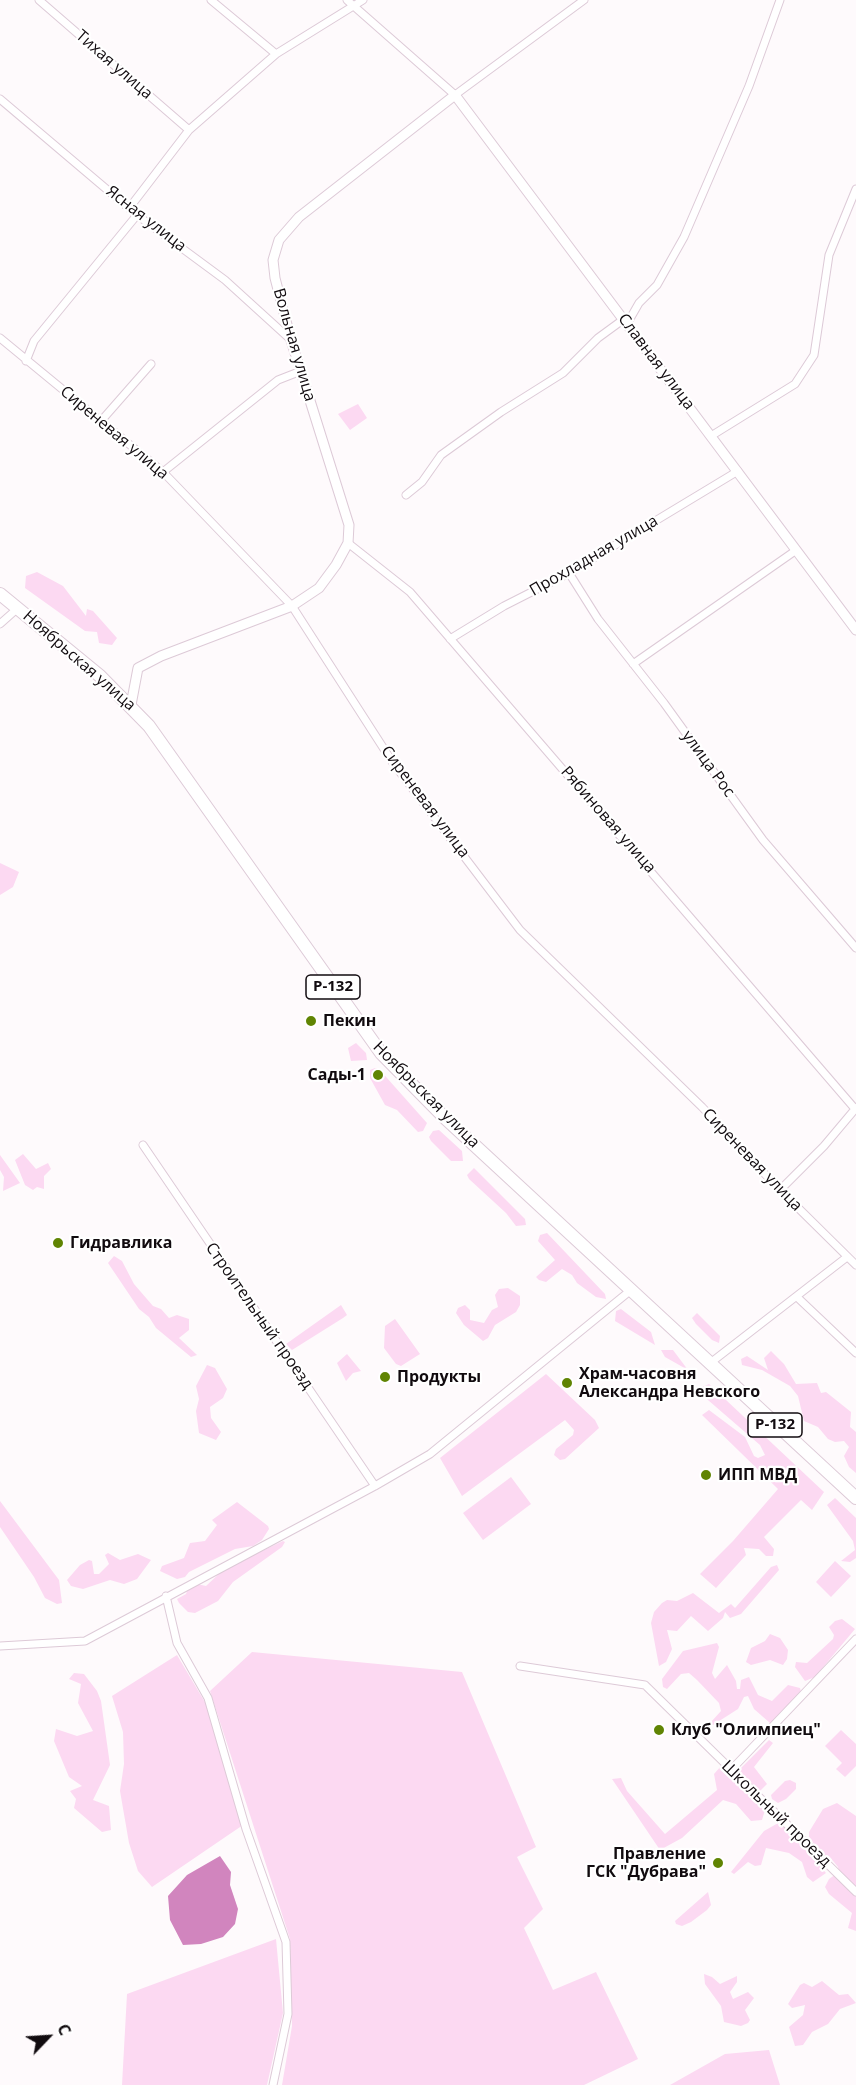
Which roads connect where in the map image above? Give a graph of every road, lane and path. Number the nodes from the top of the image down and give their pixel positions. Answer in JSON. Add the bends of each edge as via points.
{"nodes":[{"id":1,"x":39,"y":0,"type":"edge"},
{"id":2,"x":211,"y":0,"type":"edge"},
{"id":3,"x":347,"y":0,"type":"edge"},
{"id":4,"x":363,"y":0,"type":"edge"},
{"id":5,"x":584,"y":0,"type":"edge"},
{"id":6,"x":780,"y":0,"type":"edge"},
{"id":7,"x":355,"y":7,"type":"junction"},
{"id":8,"x":276,"y":54,"type":"junction"},
{"id":9,"x":455,"y":95,"type":"junction"},
{"id":10,"x":0,"y":99,"type":"edge"},
{"id":11,"x":189,"y":130,"type":"junction"},
{"id":12,"x":856,"y":189,"type":"edge"},
{"id":13,"x":130,"y":207,"type":"junction"},
{"id":14,"x":137,"y":214,"type":"junction"},
{"id":15,"x":625,"y":321,"type":"junction"},
{"id":16,"x":0,"y":338,"type":"edge"},
{"id":17,"x":291,"y":340,"type":"junction"},
{"id":18,"x":26,"y":361,"type":"junction"},
{"id":19,"x":151,"y":364,"type":"dead end"},
{"id":20,"x":301,"y":371,"type":"junction"},
{"id":21,"x":101,"y":422,"type":"junction"},
{"id":22,"x":711,"y":435,"type":"junction"},
{"id":23,"x":738,"y":471,"type":"junction"},
{"id":24,"x":163,"y":472,"type":"junction"},
{"id":25,"x":406,"y":495,"type":"dead end"},
{"id":26,"x":348,"y":543,"type":"junction"},
{"id":27,"x":795,"y":551,"type":"junction"},
{"id":28,"x":569,"y":573,"type":"junction"},
{"id":29,"x":0,"y":594,"type":"edge"},
{"id":30,"x":292,"y":606,"type":"junction"},
{"id":31,"x":18,"y":608,"type":"junction"},
{"id":32,"x":0,"y":624,"type":"edge"},
{"id":33,"x":856,"y":630,"type":"edge"},
{"id":34,"x":450,"y":639,"type":"junction"},
{"id":35,"x":633,"y":664,"type":"junction"},
{"id":36,"x":131,"y":705,"type":"junction"},
{"id":37,"x":856,"y":948,"type":"edge"},
{"id":38,"x":856,"y":1109,"type":"edge"},
{"id":39,"x":143,"y":1145,"type":"dead end"},
{"id":40,"x":780,"y":1190,"type":"junction"},
{"id":41,"x":847,"y":1257,"type":"junction"},
{"id":42,"x":856,"y":1265,"type":"edge"},
{"id":43,"x":631,"y":1290,"type":"junction"},
{"id":44,"x":797,"y":1298,"type":"junction"},
{"id":45,"x":856,"y":1353,"type":"edge"},
{"id":46,"x":709,"y":1364,"type":"junction"},
{"id":47,"x":375,"y":1486,"type":"junction"},
{"id":48,"x":856,"y":1498,"type":"edge"},
{"id":49,"x":166,"y":1596,"type":"junction"},
{"id":50,"x":856,"y":1639,"type":"edge"},
{"id":51,"x":0,"y":1646,"type":"edge"},
{"id":52,"x":520,"y":1666,"type":"dead end"},
{"id":53,"x":731,"y":1770,"type":"junction"},
{"id":54,"x":856,"y":1892,"type":"edge"},
{"id":55,"x":273,"y":2085,"type":"edge"}],
"edges":[{"from":1,"to":11,"type":"street","name":"Тихая улица"},
{"from":2,"to":8,"type":"street"},
{"from":3,"to":7,"type":"street"},
{"from":4,"to":7,"type":"street"},
{"from":5,"to":9,"type":"street","name":"Вольная улица"},
{"from":6,"to":15,"type":"street","via":[[749,86],[684,237],[657,285]]},
{"from":7,"to":8,"type":"street"},
{"from":7,"to":9,"type":"street"},
{"from":8,"to":11,"type":"street"},
{"from":9,"to":15,"type":"street","name":"Славная улица"},
{"from":9,"to":17,"type":"street","name":"Вольная улица","via":[[299,217],[279,240],[273,260],[275,278]]},
{"from":10,"to":13,"type":"street","name":"Ясная улица"},
{"from":11,"to":13,"type":"street"},
{"from":12,"to":22,"type":"street","via":[[829,255],[814,356],[795,384]]},
{"from":13,"to":14,"type":"street","name":"Ясная улица"},
{"from":14,"to":17,"type":"street","name":"Ясная улица","via":[[225,280]]},
{"from":14,"to":18,"type":"street","via":[[34,341]]},
{"from":15,"to":22,"type":"street","name":"Славная улица"},
{"from":15,"to":25,"type":"street","via":[[598,338],[563,373],[441,455],[422,482]]},
{"from":16,"to":18,"type":"street","name":"Сиреневая улица"},
{"from":17,"to":20,"type":"street","name":"Вольная улица"},
{"from":18,"to":21,"type":"street","name":"Сиреневая улица"},
{"from":19,"to":21,"type":"street"},
{"from":20,"to":24,"type":"street","via":[[269,386]]},
{"from":20,"to":26,"type":"street","name":"Вольная улица","via":[[344,504]]},
{"from":21,"to":24,"type":"street","name":"Сиреневая улица"},
{"from":22,"to":23,"type":"street","name":"Славная улица"},
{"from":23,"to":27,"type":"street","name":"Славная улица"},
{"from":23,"to":28,"type":"street","name":"Прохладная улица"},
{"from":24,"to":30,"type":"street","name":"Сиреневая улица"},
{"from":26,"to":30,"type":"street","via":[[319,588]]},
{"from":26,"to":34,"type":"street","name":"Рябиновая улица","via":[[410,592]]},
{"from":27,"to":33,"type":"street","name":"Славная улица"},
{"from":27,"to":35,"type":"street"},
{"from":28,"to":34,"type":"street","name":"Прохладная улица"},
{"from":28,"to":35,"type":"street","name":"улица Рос"},
{"from":29,"to":31,"type":"highway","name":"Ноябрьская улица","number":"Р-132"},
{"from":30,"to":36,"type":"street","via":[[138,668]]},
{"from":30,"to":40,"type":"street","name":"Сиреневая улица","via":[[393,763],[520,930],[702,1107]]},
{"from":31,"to":32,"type":"street"},
{"from":31,"to":36,"type":"highway","name":"Ноябрьская улица","number":"Р-132"},
{"from":34,"to":38,"type":"street","name":"Рябиновая улица"},
{"from":35,"to":37,"type":"street","name":"улица Рос","via":[[763,840]]},
{"from":36,"to":43,"type":"highway","name":"Ноябрьская улица","number":"Р-132","via":[[169,752],[381,1053],[444,1117]]},
{"from":38,"to":40,"type":"street"},
{"from":39,"to":47,"type":"street","name":"Строительный проезд"},
{"from":40,"to":41,"type":"street","name":"Сиреневая улица"},
{"from":41,"to":42,"type":"street","name":"Сиреневая улица"},
{"from":41,"to":44,"type":"street"},
{"from":43,"to":46,"type":"highway","name":"Ноябрьская улица","number":"Р-132"},
{"from":43,"to":47,"type":"street","via":[[430,1454]]},
{"from":44,"to":45,"type":"street"},
{"from":44,"to":46,"type":"street"},
{"from":46,"to":48,"type":"highway","name":"Ноябрьская улица","number":"Р-132"},
{"from":47,"to":49,"type":"street"},
{"from":49,"to":51,"type":"street","via":[[85,1641]]},
{"from":49,"to":55,"type":"street","via":[[177,1643],[208,1698],[246,1829],[286,1942],[288,2014]]},
{"from":50,"to":53,"type":"street"},
{"from":52,"to":53,"type":"street","name":"Школьный проезд","via":[[645,1685]]},
{"from":53,"to":54,"type":"street","name":"Школьный проезд"}]}
